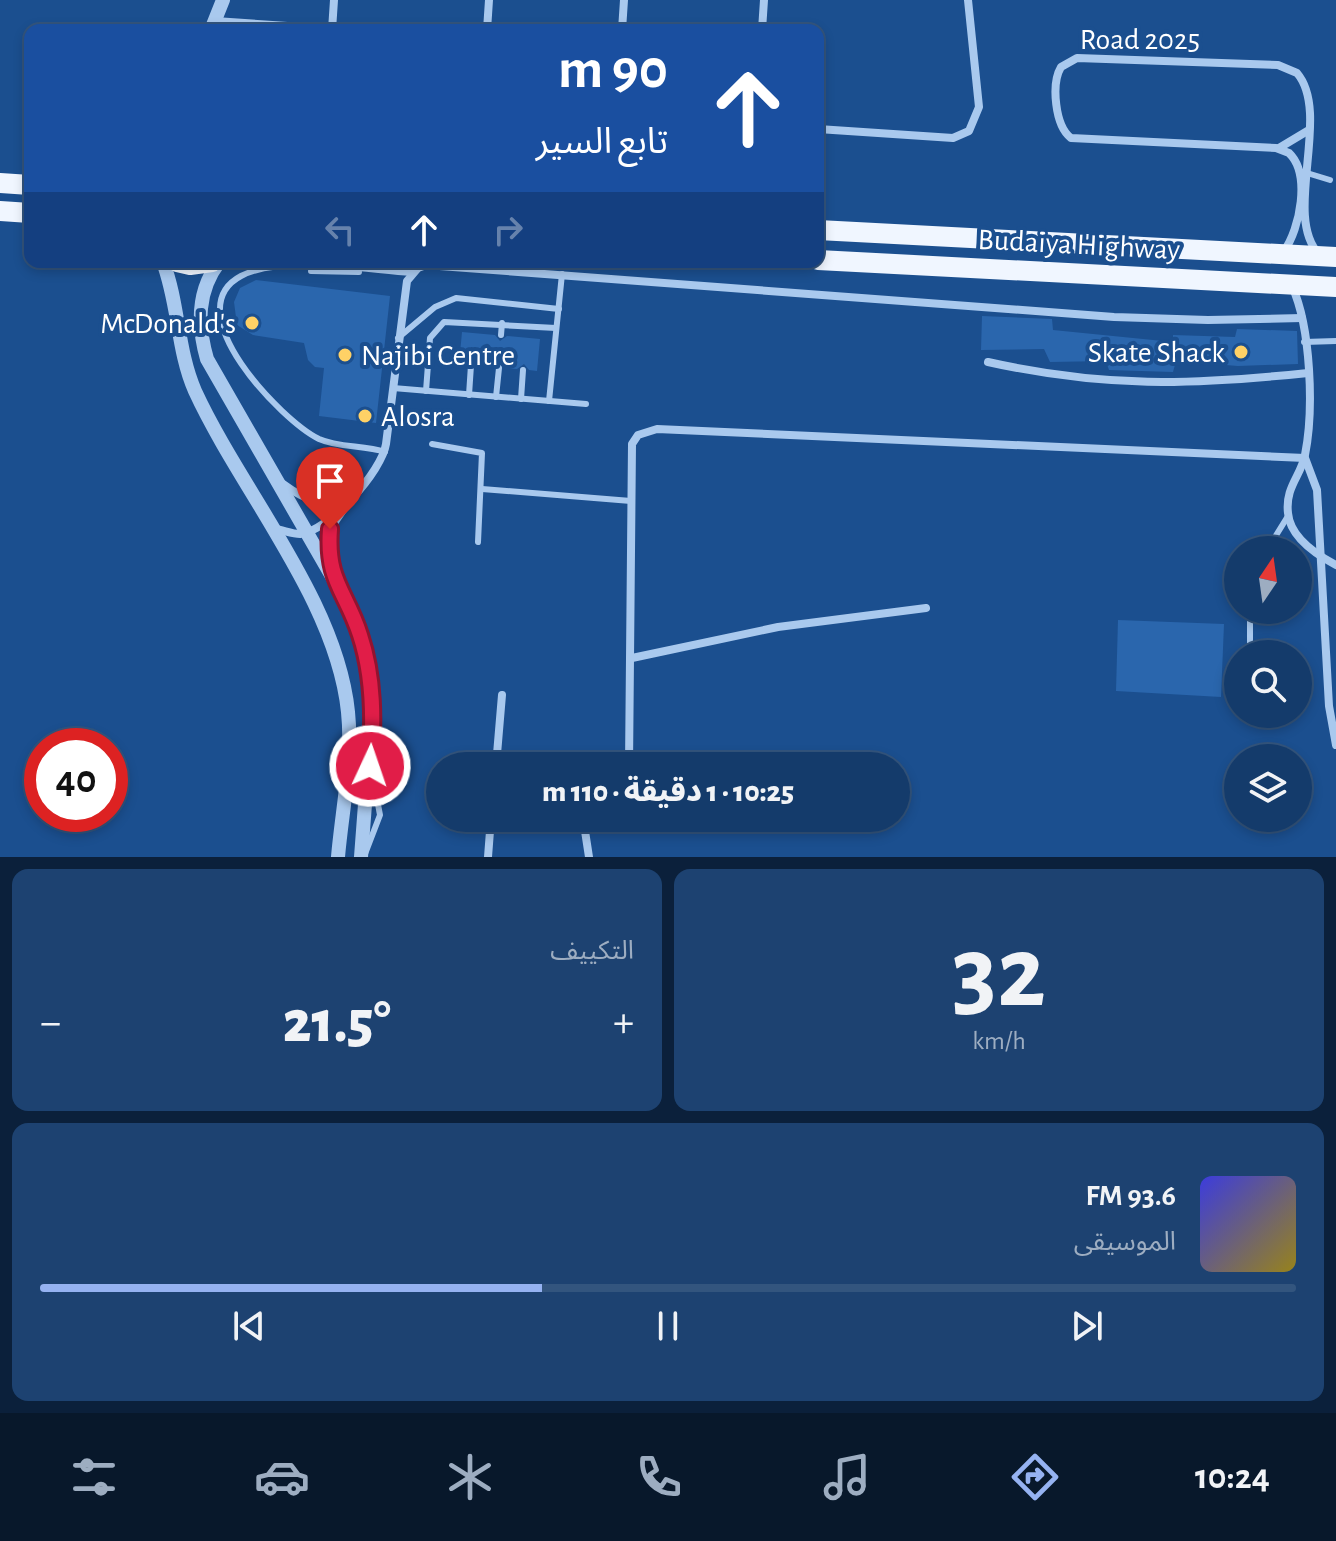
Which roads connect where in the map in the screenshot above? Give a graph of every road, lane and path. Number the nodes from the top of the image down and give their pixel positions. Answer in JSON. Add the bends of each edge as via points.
{"nodes":[{"id":1,"x":223,"y":0,"type":"edge"},
{"id":2,"x":334,"y":0,"type":"edge"},
{"id":3,"x":489,"y":0,"type":"edge"},
{"id":4,"x":624,"y":0,"type":"edge"},
{"id":5,"x":764,"y":0,"type":"edge"},
{"id":6,"x":968,"y":0,"type":"edge"},
{"id":7,"x":213,"y":24,"type":"edge"},
{"id":8,"x":332,"y":24,"type":"edge"},
{"id":9,"x":487,"y":24,"type":"edge"},
{"id":10,"x":622,"y":24,"type":"edge"},
{"id":11,"x":762,"y":24,"type":"edge"},
{"id":12,"x":824,"y":129,"type":"edge"},
{"id":13,"x":1309,"y":130,"type":"junction"},
{"id":14,"x":1276,"y":148,"type":"junction"},
{"id":15,"x":1307,"y":173,"type":"junction"},
{"id":16,"x":1330,"y":180,"type":"dead end"},
{"id":17,"x":0,"y":183,"type":"edge"},
{"id":18,"x":24,"y":185,"type":"edge"},
{"id":19,"x":0,"y":211,"type":"edge"},
{"id":20,"x":24,"y":213,"type":"edge"},
{"id":21,"x":824,"y":230,"type":"edge"},
{"id":22,"x":1281,"y":255,"type":"junction"},
{"id":23,"x":1329,"y":257,"type":"edge"},
{"id":24,"x":824,"y":260,"type":"edge"},
{"id":25,"x":165,"y":268,"type":"edge"},
{"id":26,"x":216,"y":268,"type":"edge"},
{"id":27,"x":420,"y":268,"type":"edge"},
{"id":28,"x":471,"y":268,"type":"edge"},
{"id":29,"x":411,"y":273,"type":"junction"},
{"id":30,"x":562,"y":274,"type":"junction"},
{"id":31,"x":1292,"y":285,"type":"junction"},
{"id":32,"x":1336,"y":287,"type":"edge"},
{"id":33,"x":559,"y":309,"type":"junction"},
{"id":34,"x":1302,"y":318,"type":"junction"},
{"id":35,"x":475,"y":322,"type":"junction"},
{"id":36,"x":502,"y":323,"type":"junction"},
{"id":37,"x":528,"y":326,"type":"junction"},
{"id":38,"x":556,"y":328,"type":"junction"},
{"id":39,"x":474,"y":333,"type":"dead end"},
{"id":40,"x":501,"y":335,"type":"dead end"},
{"id":41,"x":526,"y":337,"type":"dead end"},
{"id":42,"x":398,"y":338,"type":"junction"},
{"id":43,"x":1336,"y":341,"type":"edge"},
{"id":44,"x":1304,"y":342,"type":"junction"},
{"id":45,"x":988,"y":362,"type":"dead end"},
{"id":46,"x":471,"y":365,"type":"dead end"},
{"id":47,"x":499,"y":368,"type":"dead end"},
{"id":48,"x":523,"y":370,"type":"dead end"},
{"id":49,"x":1308,"y":373,"type":"junction"},
{"id":50,"x":393,"y":388,"type":"junction"},
{"id":51,"x":426,"y":391,"type":"junction"},
{"id":52,"x":469,"y":395,"type":"junction"},
{"id":53,"x":496,"y":397,"type":"junction"},
{"id":54,"x":521,"y":399,"type":"junction"},
{"id":55,"x":549,"y":401,"type":"junction"},
{"id":56,"x":586,"y":404,"type":"dead end"},
{"id":57,"x":432,"y":444,"type":"dead end"},
{"id":58,"x":385,"y":452,"type":"junction"},
{"id":59,"x":1305,"y":458,"type":"junction"},
{"id":60,"x":273,"y":477,"type":"junction"},
{"id":61,"x":482,"y":489,"type":"junction"},
{"id":62,"x":356,"y":494,"type":"junction"},
{"id":63,"x":631,"y":501,"type":"junction"},
{"id":64,"x":1288,"y":516,"type":"junction"},
{"id":65,"x":275,"y":529,"type":"junction"},
{"id":66,"x":304,"y":533,"type":"junction"},
{"id":67,"x":1276,"y":536,"type":"edge"},
{"id":68,"x":478,"y":542,"type":"dead end"},
{"id":69,"x":1320,"y":556,"type":"junction"},
{"id":70,"x":1336,"y":565,"type":"edge"},
{"id":71,"x":331,"y":576,"type":"junction"},
{"id":72,"x":926,"y":608,"type":"dead end"},
{"id":73,"x":632,"y":658,"type":"junction"},
{"id":74,"x":502,"y":695,"type":"dead end"},
{"id":75,"x":1336,"y":745,"type":"edge"},
{"id":76,"x":497,"y":752,"type":"edge"},
{"id":77,"x":629,"y":752,"type":"edge"},
{"id":78,"x":490,"y":832,"type":"edge"},
{"id":79,"x":585,"y":832,"type":"edge"},
{"id":80,"x":338,"y":857,"type":"edge"},
{"id":81,"x":362,"y":857,"type":"edge"},
{"id":82,"x":488,"y":857,"type":"edge"},
{"id":83,"x":589,"y":857,"type":"edge"}],
"edges":[{"from":1,"to":7,"type":"street"},
{"from":2,"to":8,"type":"street"},
{"from":3,"to":9,"type":"street"},
{"from":4,"to":10,"type":"street"},
{"from":5,"to":11,"type":"street"},
{"from":6,"to":12,"type":"street","via":[[979,107],[969,131],[953,138]]},
{"from":13,"to":14,"type":"street"},
{"from":13,"to":14,"type":"street","name":"Road 2025","via":[[1305,84],[1285,66],[1077,58],[1058,72],[1060,125],[1077,140]]},
{"from":13,"to":15,"type":"street","name":"Road 2025"},
{"from":14,"to":22,"type":"street","via":[[1294,157],[1300,173],[1297,226]]},
{"from":15,"to":16,"type":"lane"},
{"from":15,"to":23,"type":"street","name":"Road 2025","via":[[1305,227],[1310,243]]},
{"from":17,"to":18,"type":"main road"},
{"from":19,"to":20,"type":"main road"},
{"from":21,"to":22,"type":"main road","name":"Budaiya Highway"},
{"from":22,"to":23,"type":"main road","name":"Budaiya Highway"},
{"from":24,"to":31,"type":"main road","name":"Budaiya Highway"},
{"from":25,"to":65,"type":"street","via":[[194,388]]},
{"from":26,"to":60,"type":"street","via":[[203,293],[201,337],[207,359]]},
{"from":27,"to":29,"type":"street"},
{"from":28,"to":30,"type":"street"},
{"from":29,"to":42,"type":"street"},
{"from":29,"to":58,"type":"lane","via":[[255,271],[233,281],[223,299],[226,338],[261,390],[311,434]]},
{"from":30,"to":33,"type":"lane"},
{"from":30,"to":34,"type":"street","via":[[1114,317]]},
{"from":31,"to":32,"type":"main road","name":"Budaiya Highway"},
{"from":31,"to":34,"type":"street"},
{"from":33,"to":38,"type":"lane"},
{"from":33,"to":42,"type":"lane","via":[[456,298],[435,307]]},
{"from":34,"to":44,"type":"street"},
{"from":35,"to":36,"type":"lane"},
{"from":35,"to":39,"type":"lane"},
{"from":35,"to":51,"type":"lane","via":[[444,322],[433,331]]},
{"from":36,"to":37,"type":"lane"},
{"from":36,"to":40,"type":"lane"},
{"from":37,"to":38,"type":"lane"},
{"from":37,"to":41,"type":"lane"},
{"from":38,"to":55,"type":"lane"},
{"from":42,"to":50,"type":"street"},
{"from":43,"to":44,"type":"lane"},
{"from":44,"to":49,"type":"street"},
{"from":45,"to":49,"type":"street","via":[[1074,379],[1136,384]]},
{"from":46,"to":52,"type":"lane"},
{"from":47,"to":53,"type":"lane"},
{"from":48,"to":54,"type":"lane"},
{"from":49,"to":59,"type":"street"},
{"from":50,"to":51,"type":"lane"},
{"from":50,"to":58,"type":"street"},
{"from":51,"to":52,"type":"lane"},
{"from":52,"to":53,"type":"lane"},
{"from":53,"to":54,"type":"lane"},
{"from":54,"to":55,"type":"lane"},
{"from":55,"to":56,"type":"lane"},
{"from":57,"to":61,"type":"lane","via":[[482,453]]},
{"from":58,"to":62,"type":"street","via":[[373,477]]},
{"from":59,"to":63,"type":"street","via":[[647,430],[632,444]]},
{"from":59,"to":64,"type":"street","via":[[1292,481]]},
{"from":59,"to":69,"type":"street","via":[[1317,490]]},
{"from":60,"to":62,"type":"street","via":[[315,501]]},
{"from":60,"to":66,"type":"street"},
{"from":61,"to":63,"type":"lane"},
{"from":61,"to":68,"type":"lane"},
{"from":62,"to":66,"type":"street"},
{"from":62,"to":71,"type":"street","via":[[330,529]]},
{"from":63,"to":73,"type":"street"},
{"from":64,"to":67,"type":"lane"},
{"from":64,"to":69,"type":"street","via":[[1296,533]]},
{"from":65,"to":66,"type":"street"},
{"from":65,"to":80,"type":"street","via":[[328,640],[343,685],[349,731]]},
{"from":66,"to":71,"type":"street"},
{"from":69,"to":70,"type":"street"},
{"from":69,"to":75,"type":"street"},
{"from":71,"to":81,"type":"street","via":[[355,620],[366,655],[372,712]]},
{"from":72,"to":73,"type":"street","via":[[778,627]]},
{"from":73,"to":77,"type":"street"},
{"from":74,"to":76,"type":"street"},
{"from":78,"to":82,"type":"street"},
{"from":79,"to":83,"type":"street"}]}
